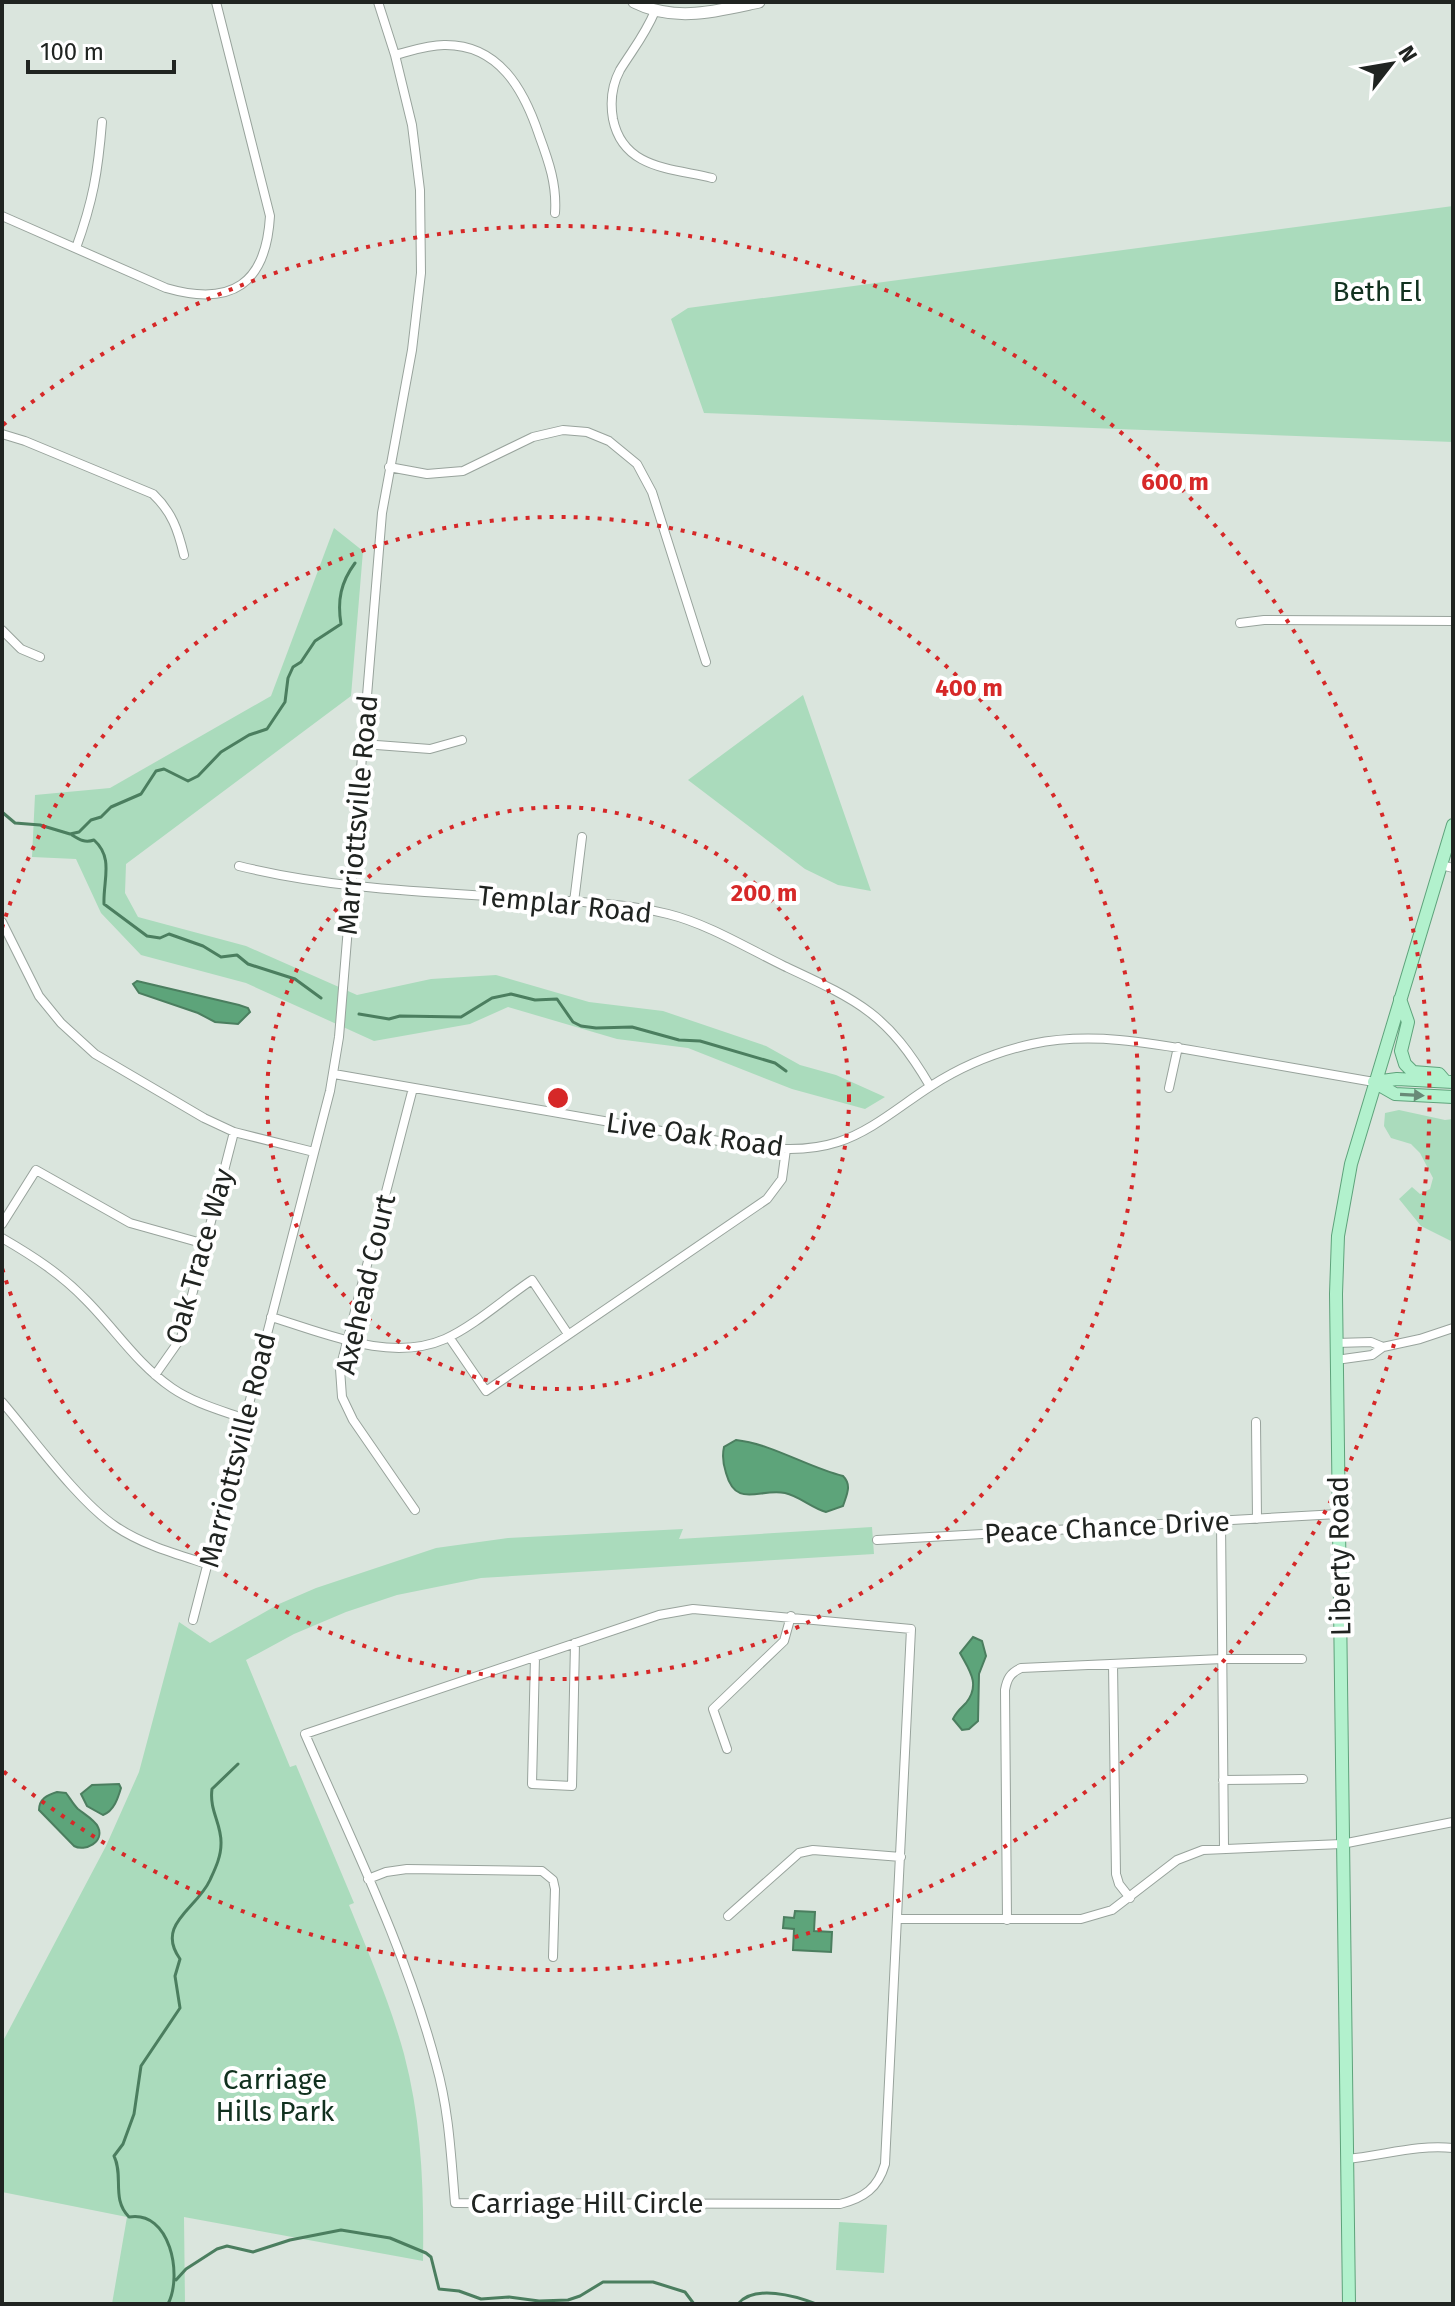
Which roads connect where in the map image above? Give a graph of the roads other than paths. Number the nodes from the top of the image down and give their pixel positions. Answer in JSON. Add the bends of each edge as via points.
{"nodes":[{"id":1,"x":216,"y":2,"type":"edge"},
{"id":2,"x":378,"y":2,"type":"edge"},
{"id":3,"x":634,"y":2,"type":"edge"},
{"id":4,"x":759,"y":2,"type":"edge"},
{"id":5,"x":655,"y":11,"type":"junction"},
{"id":6,"x":395,"y":55,"type":"junction"},
{"id":7,"x":102,"y":122,"type":"dead end"},
{"id":8,"x":712,"y":178,"type":"dead end"},
{"id":9,"x":555,"y":213,"type":"dead end"},
{"id":10,"x":2,"y":216,"type":"edge"},
{"id":11,"x":76,"y":248,"type":"junction"},
{"id":12,"x":2,"y":434,"type":"edge"},
{"id":13,"x":389,"y":467,"type":"junction"},
{"id":14,"x":184,"y":555,"type":"dead end"},
{"id":15,"x":1453,"y":621,"type":"edge"},
{"id":16,"x":1240,"y":623,"type":"dead end"},
{"id":17,"x":2,"y":630,"type":"edge"},
{"id":18,"x":40,"y":657,"type":"dead end"},
{"id":19,"x":706,"y":662,"type":"dead end"},
{"id":20,"x":462,"y":740,"type":"dead end"},
{"id":21,"x":363,"y":744,"type":"junction"},
{"id":22,"x":1453,"y":825,"type":"edge"},
{"id":23,"x":582,"y":837,"type":"dead end"},
{"id":24,"x":1449,"y":851,"type":"edge"},
{"id":25,"x":239,"y":866,"type":"dead end"},
{"id":26,"x":1447,"y":866,"type":"edge"},
{"id":27,"x":351,"y":886,"type":"junction"},
{"id":28,"x":574,"y":902,"type":"junction"},
{"id":29,"x":2,"y":922,"type":"edge"},
{"id":30,"x":1400,"y":999,"type":"junction"},
{"id":31,"x":1178,"y":1047,"type":"junction"},
{"id":32,"x":334,"y":1074,"type":"junction"},
{"id":33,"x":1374,"y":1082,"type":"junction"},
{"id":34,"x":1449,"y":1082,"type":"edge"},
{"id":35,"x":930,"y":1086,"type":"junction"},
{"id":36,"x":413,"y":1088,"type":"junction"},
{"id":37,"x":1169,"y":1088,"type":"dead end"},
{"id":38,"x":1453,"y":1097,"type":"edge"},
{"id":39,"x":234,"y":1132,"type":"junction"},
{"id":40,"x":786,"y":1149,"type":"junction"},
{"id":41,"x":314,"y":1152,"type":"junction"},
{"id":42,"x":2,"y":1224,"type":"edge"},
{"id":43,"x":2,"y":1238,"type":"edge"},
{"id":44,"x":205,"y":1244,"type":"junction"},
{"id":45,"x":271,"y":1317,"type":"junction"},
{"id":46,"x":1453,"y":1328,"type":"edge"},
{"id":47,"x":568,"y":1334,"type":"junction"},
{"id":48,"x":449,"y":1337,"type":"junction"},
{"id":49,"x":348,"y":1339,"type":"junction"},
{"id":50,"x":1336,"y":1343,"type":"junction"},
{"id":51,"x":1383,"y":1347,"type":"junction"},
{"id":52,"x":1336,"y":1360,"type":"junction"},
{"id":53,"x":155,"y":1375,"type":"junction"},
{"id":54,"x":2,"y":1402,"type":"edge"},
{"id":55,"x":245,"y":1419,"type":"junction"},
{"id":56,"x":1256,"y":1422,"type":"dead end"},
{"id":57,"x":415,"y":1510,"type":"dead end"},
{"id":58,"x":1338,"y":1514,"type":"junction"},
{"id":59,"x":1257,"y":1519,"type":"junction"},
{"id":60,"x":1221,"y":1521,"type":"junction"},
{"id":61,"x":877,"y":1540,"type":"dead end"},
{"id":62,"x":207,"y":1564,"type":"junction"},
{"id":63,"x":791,"y":1616,"type":"junction"},
{"id":64,"x":193,"y":1620,"type":"dead end"},
{"id":65,"x":575,"y":1643,"type":"junction"},
{"id":66,"x":535,"y":1657,"type":"junction"},
{"id":67,"x":1222,"y":1659,"type":"junction"},
{"id":68,"x":1302,"y":1659,"type":"dead end"},
{"id":69,"x":1113,"y":1664,"type":"junction"},
{"id":70,"x":727,"y":1749,"type":"dead end"},
{"id":71,"x":1303,"y":1779,"type":"dead end"},
{"id":72,"x":1223,"y":1780,"type":"junction"},
{"id":73,"x":1453,"y":1822,"type":"edge"},
{"id":74,"x":1342,"y":1844,"type":"junction"},
{"id":75,"x":1224,"y":1848,"type":"junction"},
{"id":76,"x":901,"y":1857,"type":"junction"},
{"id":77,"x":368,"y":1879,"type":"junction"},
{"id":78,"x":1130,"y":1898,"type":"junction"},
{"id":79,"x":728,"y":1916,"type":"dead end"},
{"id":80,"x":898,"y":1919,"type":"junction"},
{"id":81,"x":1007,"y":1920,"type":"junction"},
{"id":82,"x":553,"y":1957,"type":"dead end"},
{"id":83,"x":1453,"y":2148,"type":"edge"},
{"id":84,"x":1346,"y":2159,"type":"junction"},
{"id":85,"x":1349,"y":2304,"type":"edge"}],
"edges":[{"from":1,"to":11,"type":"street","via":[[270,216],[262,262],[231,290],[194,296]]},
{"from":2,"to":6,"type":"street","name":"Marriottsville Road"},
{"from":3,"to":5,"type":"main road"},
{"from":4,"to":5,"type":"main road","via":[[689,15]]},
{"from":5,"to":8,"type":"street","via":[[614,85],[612,112],[619,137],[644,161]]},
{"from":6,"to":9,"type":"street","via":[[446,45],[481,54],[510,75],[530,108],[553,174]]},
{"from":6,"to":13,"type":"street","name":"Marriottsville Road","via":[[417,157],[422,250],[416,325]]},
{"from":7,"to":11,"type":"street","via":[[91,206]]},
{"from":10,"to":11,"type":"street"},
{"from":12,"to":14,"type":"street","via":[[153,494],[176,524]]},
{"from":13,"to":19,"type":"street","via":[[427,474],[463,471],[533,437],[563,430],[609,441],[637,464],[652,492]]},
{"from":13,"to":21,"type":"street","name":"Marriottsville Road"},
{"from":15,"to":16,"type":"street"},
{"from":17,"to":18,"type":"street","via":[[21,649]]},
{"from":20,"to":21,"type":"street","via":[[430,749]]},
{"from":21,"to":27,"type":"street","name":"Marriottsville Road"},
{"from":22,"to":24,"type":"main road","name":"Liberty Road"},
{"from":23,"to":28,"type":"street"},
{"from":24,"to":26,"type":"main road","name":"Liberty Road"},
{"from":25,"to":27,"type":"street","name":"Templar Road"},
{"from":26,"to":30,"type":"main road","name":"Liberty Road"},
{"from":27,"to":28,"type":"street","name":"Templar Road"},
{"from":27,"to":32,"type":"street","name":"Marriottsville Road"},
{"from":28,"to":35,"type":"street","name":"Templar Road","via":[[669,914],[849,996],[895,1033]]},
{"from":29,"to":39,"type":"street","via":[[39,996],[78,1039],[95,1054]]},
{"from":30,"to":33,"type":"main road","name":"Liberty Road"},
{"from":30,"to":34,"type":"main road","via":[[1408,1022],[1401,1051],[1405,1064],[1413,1072],[1439,1074]]},
{"from":31,"to":33,"type":"street","name":"Live Oak Road"},
{"from":31,"to":35,"type":"street","name":"Live Oak Road","via":[[1106,1039],[1052,1041],[975,1062]]},
{"from":31,"to":37,"type":"street"},
{"from":32,"to":36,"type":"street","name":"Live Oak Road"},
{"from":32,"to":41,"type":"street","name":"Marriottsville Road"},
{"from":33,"to":34,"type":"main road"},
{"from":33,"to":38,"type":"main road","one_way":true,"via":[[1395,1094]]},
{"from":33,"to":50,"type":"main road","name":"Liberty Road","via":[[1340,1219]]},
{"from":35,"to":40,"type":"street","name":"Live Oak Road","via":[[849,1138]]},
{"from":36,"to":40,"type":"street","name":"Live Oak Road"},
{"from":36,"to":49,"type":"street","name":"Axehead Court"},
{"from":39,"to":41,"type":"street"},
{"from":39,"to":44,"type":"street","name":"Oak Trace Way"},
{"from":40,"to":47,"type":"street","via":[[782,1179],[767,1199]]},
{"from":41,"to":45,"type":"street","name":"Marriottsville Road"},
{"from":42,"to":44,"type":"street","via":[[36,1170],[130,1223]]},
{"from":43,"to":53,"type":"street","via":[[68,1282]]},
{"from":44,"to":53,"type":"street","name":"Oak Trace Way","via":[[181,1338]]},
{"from":45,"to":49,"type":"street"},
{"from":45,"to":55,"type":"street","name":"Marriottsville Road"},
{"from":46,"to":51,"type":"street"},
{"from":47,"to":48,"type":"street","via":[[486,1391]]},
{"from":47,"to":48,"type":"street","via":[[532,1280]]},
{"from":48,"to":49,"type":"street","via":[[414,1349]]},
{"from":49,"to":57,"type":"street","name":"Axehead Court","via":[[340,1369],[342,1397]]},
{"from":50,"to":51,"type":"street"},
{"from":50,"to":52,"type":"main road","name":"Liberty Road"},
{"from":51,"to":52,"type":"street","via":[[1372,1355]]},
{"from":52,"to":58,"type":"main road","name":"Liberty Road"},
{"from":53,"to":55,"type":"street","via":[[200,1403]]},
{"from":54,"to":62,"type":"street","via":[[84,1498],[115,1526]]},
{"from":55,"to":62,"type":"street","name":"Marriottsville Road"},
{"from":56,"to":59,"type":"street"},
{"from":58,"to":59,"type":"street","name":"Peace Chance Drive"},
{"from":58,"to":74,"type":"main road","name":"Liberty Road"},
{"from":59,"to":60,"type":"street","name":"Peace Chance Drive"},
{"from":60,"to":61,"type":"street","name":"Peace Chance Drive"},
{"from":60,"to":67,"type":"street"},
{"from":62,"to":64,"type":"street","name":"Marriottsville Road"},
{"from":63,"to":65,"type":"street","name":"Carriage Hill Circle","via":[[676,1610]]},
{"from":63,"to":70,"type":"street","via":[[784,1641],[713,1709]]},
{"from":63,"to":76,"type":"street","name":"Carriage Hill Circle","via":[[911,1629]]},
{"from":65,"to":66,"type":"street","name":"Carriage Hill Circle"},
{"from":65,"to":66,"type":"street","via":[[572,1786],[532,1784]]},
{"from":66,"to":77,"type":"street","name":"Carriage Hill Circle","via":[[305,1734]]},
{"from":67,"to":68,"type":"street"},
{"from":67,"to":69,"type":"street"},
{"from":67,"to":72,"type":"street"},
{"from":69,"to":78,"type":"street","via":[[1116,1874]]},
{"from":69,"to":81,"type":"street","via":[[1021,1668],[1007,1681]]},
{"from":71,"to":72,"type":"street"},
{"from":72,"to":75,"type":"street"},
{"from":73,"to":74,"type":"street"},
{"from":74,"to":75,"type":"street"},
{"from":74,"to":84,"type":"main road","name":"Liberty Road"},
{"from":75,"to":78,"type":"street","via":[[1177,1860]]},
{"from":76,"to":79,"type":"street","via":[[799,1853]]},
{"from":76,"to":80,"type":"street","name":"Carriage Hill Circle"},
{"from":77,"to":80,"type":"street","name":"Carriage Hill Circle","via":[[437,2065],[449,2122],[455,2203],[840,2204],[865,2195],[885,2164]]},
{"from":77,"to":82,"type":"street","via":[[407,1869],[542,1871],[555,1889]]},
{"from":78,"to":81,"type":"street","via":[[1081,1919]]},
{"from":80,"to":81,"type":"street"},
{"from":83,"to":84,"type":"street"},
{"from":84,"to":85,"type":"main road","name":"Liberty Road"}]}
